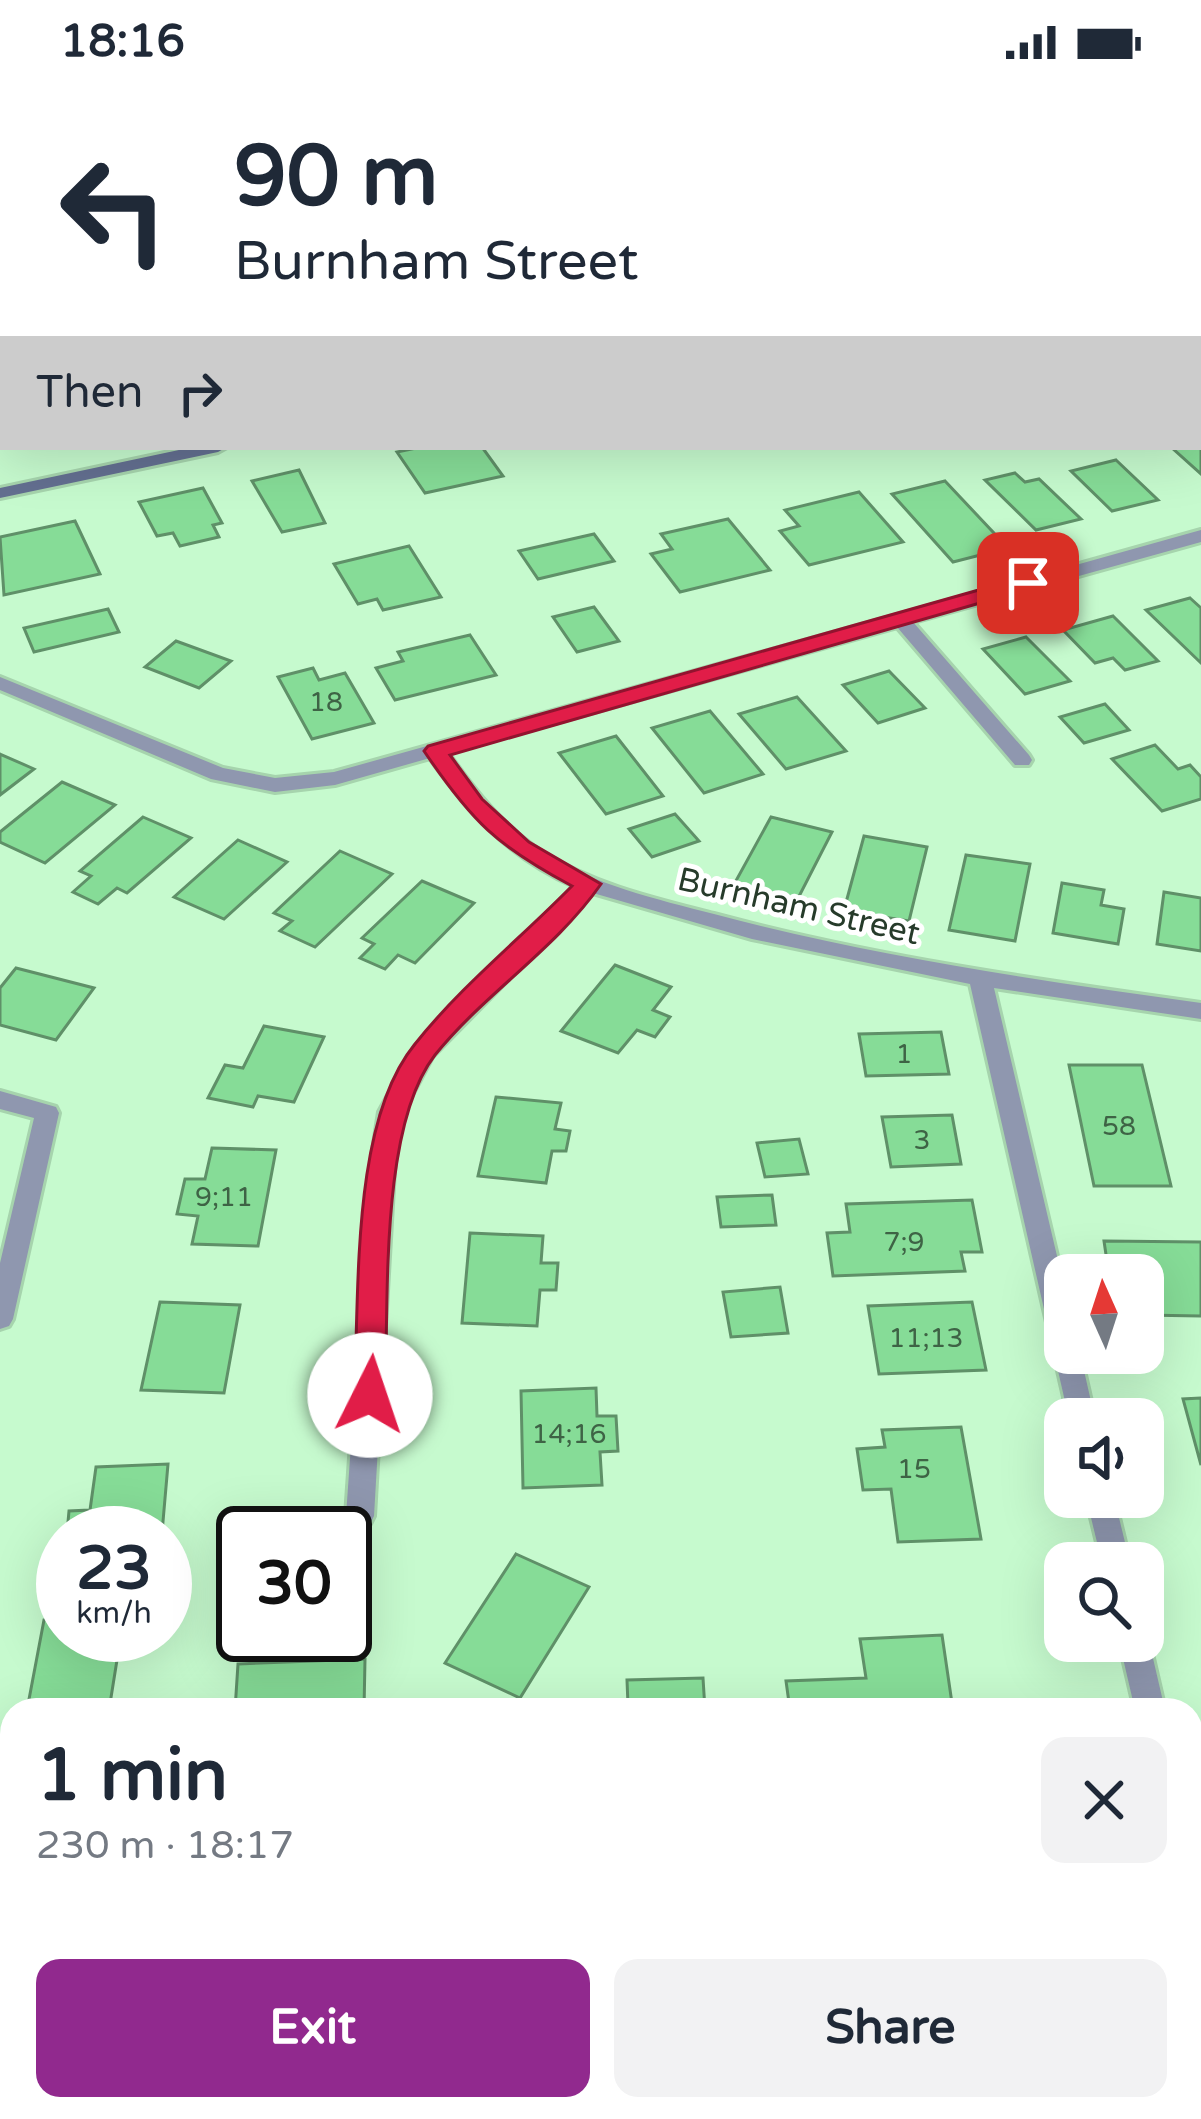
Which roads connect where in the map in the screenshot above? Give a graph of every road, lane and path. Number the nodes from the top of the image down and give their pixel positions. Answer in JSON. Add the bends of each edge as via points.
{"nodes":[{"id":1,"x":204,"y":450,"type":"edge"},
{"id":2,"x":0,"y":493,"type":"edge"},
{"id":3,"x":1201,"y":536,"type":"edge"},
{"id":4,"x":899,"y":618,"type":"junction"},
{"id":5,"x":0,"y":683,"type":"edge"},
{"id":6,"x":436,"y":751,"type":"junction"},
{"id":7,"x":1022,"y":760,"type":"dead end"},
{"id":8,"x":589,"y":884,"type":"junction"},
{"id":9,"x":980,"y":979,"type":"junction"},
{"id":10,"x":1201,"y":1011,"type":"edge"},
{"id":11,"x":0,"y":1100,"type":"edge"},
{"id":12,"x":1044,"y":1254,"type":"edge"},
{"id":13,"x":0,"y":1319,"type":"edge"},
{"id":14,"x":361,"y":1506,"type":"edge"},
{"id":15,"x":1139,"y":1662,"type":"edge"},
{"id":16,"x":1147,"y":1698,"type":"edge"}],
"edges":[{"from":1,"to":2,"type":"street"},
{"from":3,"to":4,"type":"street"},
{"from":4,"to":6,"type":"street"},
{"from":4,"to":7,"type":"street"},
{"from":5,"to":6,"type":"street","via":[[218,774],[275,785]]},
{"from":6,"to":8,"type":"street","name":"Burnham Street","via":[[520,848]]},
{"from":8,"to":9,"type":"street","name":"Burnham Street","via":[[756,934]]},
{"from":8,"to":14,"type":"street","via":[[423,1052],[391,1112]]},
{"from":9,"to":10,"type":"street","name":"Burnham Street"},
{"from":9,"to":12,"type":"street"},
{"from":11,"to":13,"type":"street","via":[[47,1113]]},
{"from":15,"to":16,"type":"street"}]}
